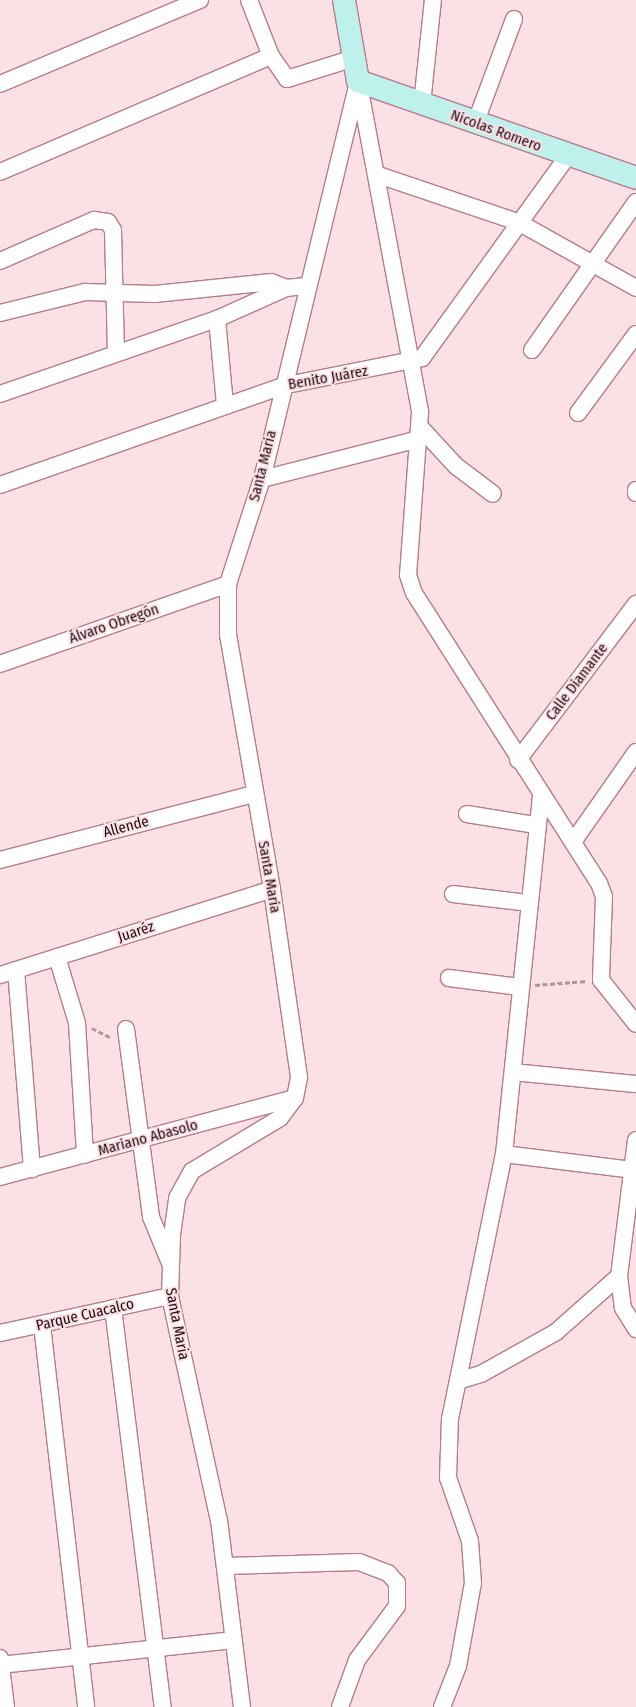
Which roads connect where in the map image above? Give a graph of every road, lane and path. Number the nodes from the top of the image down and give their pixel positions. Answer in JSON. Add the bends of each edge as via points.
{"nodes":[{"id":1,"x":200,"y":0,"type":"edge"},
{"id":2,"x":249,"y":0,"type":"edge"},
{"id":3,"x":344,"y":0,"type":"edge"},
{"id":4,"x":433,"y":0,"type":"edge"},
{"id":5,"x":514,"y":19,"type":"dead end"},
{"id":6,"x":271,"y":56,"type":"junction"},
{"id":7,"x":354,"y":58,"type":"junction"},
{"id":8,"x":358,"y":80,"type":"junction"},
{"id":9,"x":0,"y":84,"type":"edge"},
{"id":10,"x":422,"y":104,"type":"junction"},
{"id":11,"x":475,"y":124,"type":"junction"},
{"id":12,"x":567,"y":156,"type":"junction"},
{"id":13,"x":0,"y":172,"type":"edge"},
{"id":14,"x":378,"y":176,"type":"junction"},
{"id":15,"x":636,"y":178,"type":"edge"},
{"id":16,"x":636,"y":202,"type":"edge"},
{"id":17,"x":518,"y":222,"type":"junction"},
{"id":18,"x":0,"y":262,"type":"edge"},
{"id":19,"x":594,"y":262,"type":"junction"},
{"id":20,"x":306,"y":286,"type":"junction"},
{"id":21,"x":286,"y":288,"type":"junction"},
{"id":22,"x":636,"y":288,"type":"edge"},
{"id":23,"x":113,"y":292,"type":"junction"},
{"id":24,"x":0,"y":313,"type":"edge"},
{"id":25,"x":217,"y":319,"type":"junction"},
{"id":26,"x":636,"y":334,"type":"edge"},
{"id":27,"x":532,"y":350,"type":"dead end"},
{"id":28,"x":116,"y":352,"type":"junction"},
{"id":29,"x":412,"y":363,"type":"junction"},
{"id":30,"x":282,"y":386,"type":"junction"},
{"id":31,"x":0,"y":394,"type":"edge"},
{"id":32,"x":225,"y":406,"type":"junction"},
{"id":33,"x":578,"y":413,"type":"dead end"},
{"id":34,"x":420,"y":433,"type":"junction"},
{"id":35,"x":262,"y":479,"type":"junction"},
{"id":36,"x":0,"y":485,"type":"edge"},
{"id":37,"x":493,"y":494,"type":"dead end"},
{"id":38,"x":228,"y":584,"type":"junction"},
{"id":39,"x":636,"y":604,"type":"edge"},
{"id":40,"x":0,"y":664,"type":"edge"},
{"id":41,"x":636,"y":752,"type":"edge"},
{"id":42,"x":518,"y":760,"type":"junction"},
{"id":43,"x":253,"y":794,"type":"junction"},
{"id":44,"x":541,"y":795,"type":"junction"},
{"id":45,"x":467,"y":814,"type":"dead end"},
{"id":46,"x":536,"y":825,"type":"junction"},
{"id":47,"x":572,"y":842,"type":"junction"},
{"id":48,"x":0,"y":860,"type":"edge"},
{"id":49,"x":272,"y":889,"type":"junction"},
{"id":50,"x":453,"y":894,"type":"dead end"},
{"id":51,"x":529,"y":903,"type":"junction"},
{"id":52,"x":57,"y":958,"type":"junction"},
{"id":53,"x":16,"y":970,"type":"junction"},
{"id":54,"x":0,"y":975,"type":"edge"},
{"id":55,"x":449,"y":978,"type":"dead end"},
{"id":56,"x":601,"y":980,"type":"junction"},
{"id":57,"x":519,"y":987,"type":"junction"},
{"id":58,"x":77,"y":1023,"type":"junction"},
{"id":59,"x":636,"y":1024,"type":"edge"},
{"id":60,"x":126,"y":1029,"type":"dead end"},
{"id":61,"x":128,"y":1047,"type":"junction"},
{"id":62,"x":513,"y":1072,"type":"junction"},
{"id":63,"x":636,"y":1084,"type":"edge"},
{"id":64,"x":296,"y":1098,"type":"junction"},
{"id":65,"x":144,"y":1140,"type":"junction"},
{"id":66,"x":636,"y":1140,"type":"edge"},
{"id":67,"x":504,"y":1154,"type":"junction"},
{"id":68,"x":84,"y":1155,"type":"junction"},
{"id":69,"x":32,"y":1169,"type":"junction"},
{"id":70,"x":632,"y":1170,"type":"junction"},
{"id":71,"x":0,"y":1177,"type":"edge"},
{"id":72,"x":172,"y":1264,"type":"junction"},
{"id":73,"x":619,"y":1276,"type":"junction"},
{"id":74,"x":170,"y":1296,"type":"junction"},
{"id":75,"x":113,"y":1308,"type":"junction"},
{"id":76,"x":42,"y":1325,"type":"junction"},
{"id":77,"x":636,"y":1329,"type":"edge"},
{"id":78,"x":0,"y":1333,"type":"edge"},
{"id":79,"x":461,"y":1380,"type":"junction"},
{"id":80,"x":226,"y":1566,"type":"junction"},
{"id":81,"x":234,"y":1640,"type":"junction"},
{"id":82,"x":156,"y":1649,"type":"junction"},
{"id":83,"x":81,"y":1657,"type":"junction"},
{"id":84,"x":0,"y":1662,"type":"edge"},
{"id":85,"x":6,"y":1707,"type":"edge"},
{"id":86,"x":86,"y":1707,"type":"edge"},
{"id":87,"x":163,"y":1707,"type":"edge"},
{"id":88,"x":242,"y":1707,"type":"edge"},
{"id":89,"x":340,"y":1707,"type":"edge"},
{"id":90,"x":442,"y":1707,"type":"edge"}],
"edges":[{"from":1,"to":9,"type":"street"},
{"from":2,"to":6,"type":"street"},
{"from":3,"to":7,"type":"main road","name":"Santa Maria"},
{"from":4,"to":10,"type":"street"},
{"from":5,"to":11,"type":"street"},
{"from":6,"to":7,"type":"street","via":[[280,73],[293,80]]},
{"from":6,"to":13,"type":"street"},
{"from":7,"to":8,"type":"main road","name":"Santa Maria"},
{"from":8,"to":10,"type":"main road","name":"Nicolas Romero"},
{"from":8,"to":14,"type":"street"},
{"from":8,"to":20,"type":"street","name":"Santa Maria"},
{"from":10,"to":11,"type":"main road","name":"Nicolas Romero"},
{"from":11,"to":12,"type":"main road","name":"Nicolas Romero"},
{"from":12,"to":15,"type":"main road","name":"Nicolas Romero"},
{"from":12,"to":17,"type":"street","name":"Benito Juárez"},
{"from":14,"to":17,"type":"street"},
{"from":14,"to":29,"type":"street"},
{"from":16,"to":19,"type":"street"},
{"from":17,"to":19,"type":"street"},
{"from":17,"to":29,"type":"street","name":"Benito Juárez","via":[[427,353]]},
{"from":18,"to":23,"type":"street","via":[[94,220],[104,220],[113,230]]},
{"from":19,"to":22,"type":"street"},
{"from":19,"to":27,"type":"street"},
{"from":20,"to":21,"type":"street"},
{"from":20,"to":30,"type":"street","name":"Santa Maria"},
{"from":21,"to":23,"type":"street","via":[[271,282],[155,294]]},
{"from":21,"to":25,"type":"street"},
{"from":23,"to":24,"type":"street","via":[[64,295]]},
{"from":23,"to":28,"type":"street"},
{"from":25,"to":28,"type":"street"},
{"from":25,"to":32,"type":"street"},
{"from":26,"to":33,"type":"street"},
{"from":28,"to":31,"type":"street"},
{"from":29,"to":30,"type":"street","name":"Benito Juárez"},
{"from":29,"to":34,"type":"street"},
{"from":30,"to":32,"type":"street","name":"Benito Juárez"},
{"from":30,"to":35,"type":"street","name":"Santa Maria"},
{"from":32,"to":36,"type":"street","name":"Benito Juárez"},
{"from":34,"to":35,"type":"street"},
{"from":34,"to":37,"type":"street"},
{"from":34,"to":42,"type":"street","via":[[408,575],[414,592]]},
{"from":35,"to":38,"type":"street","name":"Santa Maria"},
{"from":38,"to":40,"type":"street","name":"Álvaro Obregón"},
{"from":38,"to":43,"type":"street","name":"Santa Maria","via":[[228,634]]},
{"from":39,"to":42,"type":"street","name":"Calle Diamante"},
{"from":41,"to":47,"type":"street"},
{"from":42,"to":44,"type":"street"},
{"from":43,"to":48,"type":"street","name":"Allende"},
{"from":43,"to":49,"type":"street","name":"Santa Maria"},
{"from":44,"to":46,"type":"street"},
{"from":44,"to":47,"type":"street"},
{"from":45,"to":46,"type":"street"},
{"from":46,"to":51,"type":"street"},
{"from":47,"to":56,"type":"street","via":[[604,896]]},
{"from":49,"to":52,"type":"street","name":"Juaréz"},
{"from":49,"to":64,"type":"street","name":"Santa Maria","via":[[299,1077]]},
{"from":50,"to":51,"type":"street"},
{"from":51,"to":57,"type":"street"},
{"from":52,"to":53,"type":"street","name":"Juaréz"},
{"from":52,"to":58,"type":"street"},
{"from":53,"to":54,"type":"street","name":"Juaréz"},
{"from":53,"to":69,"type":"street"},
{"from":55,"to":57,"type":"street"},
{"from":56,"to":57,"type":"path"},
{"from":56,"to":59,"type":"street"},
{"from":57,"to":62,"type":"street"},
{"from":58,"to":61,"type":"path"},
{"from":58,"to":68,"type":"street"},
{"from":60,"to":61,"type":"street"},
{"from":61,"to":65,"type":"street"},
{"from":62,"to":63,"type":"street"},
{"from":62,"to":67,"type":"street"},
{"from":64,"to":65,"type":"street","name":"Mariano Abasolo"},
{"from":64,"to":72,"type":"street","name":"Santa Maria","via":[[280,1118],[192,1171],[177,1198]]},
{"from":65,"to":68,"type":"street","name":"Mariano Abasolo"},
{"from":65,"to":72,"type":"street","via":[[151,1217]]},
{"from":66,"to":70,"type":"street"},
{"from":67,"to":70,"type":"street"},
{"from":67,"to":79,"type":"street"},
{"from":68,"to":69,"type":"street","name":"Mariano Abasolo"},
{"from":69,"to":71,"type":"street","name":"Mariano Abasolo"},
{"from":70,"to":73,"type":"street"},
{"from":72,"to":74,"type":"street","name":"Santa Maria"},
{"from":73,"to":77,"type":"street","via":[[623,1308]]},
{"from":73,"to":79,"type":"street","via":[[556,1332],[481,1374]]},
{"from":74,"to":75,"type":"street","name":"Parque Cuacalco"},
{"from":74,"to":80,"type":"street","name":"Santa Maria"},
{"from":75,"to":76,"type":"street","name":"Parque Cuacalco"},
{"from":75,"to":82,"type":"street"},
{"from":76,"to":78,"type":"street","name":"Parque Cuacalco"},
{"from":76,"to":83,"type":"street"},
{"from":79,"to":90,"type":"street","via":[[450,1419],[448,1478],[470,1541],[473,1583],[458,1666]]},
{"from":80,"to":81,"type":"street","name":"Santa Maria"},
{"from":80,"to":89,"type":"street","via":[[359,1562],[388,1573],[397,1583],[397,1606],[357,1660]]},
{"from":81,"to":82,"type":"street"},
{"from":81,"to":88,"type":"street","name":"Santa Maria"},
{"from":82,"to":83,"type":"street"},
{"from":82,"to":87,"type":"street"},
{"from":83,"to":84,"type":"street"},
{"from":83,"to":86,"type":"street"},
{"from":84,"to":85,"type":"street"}]}
